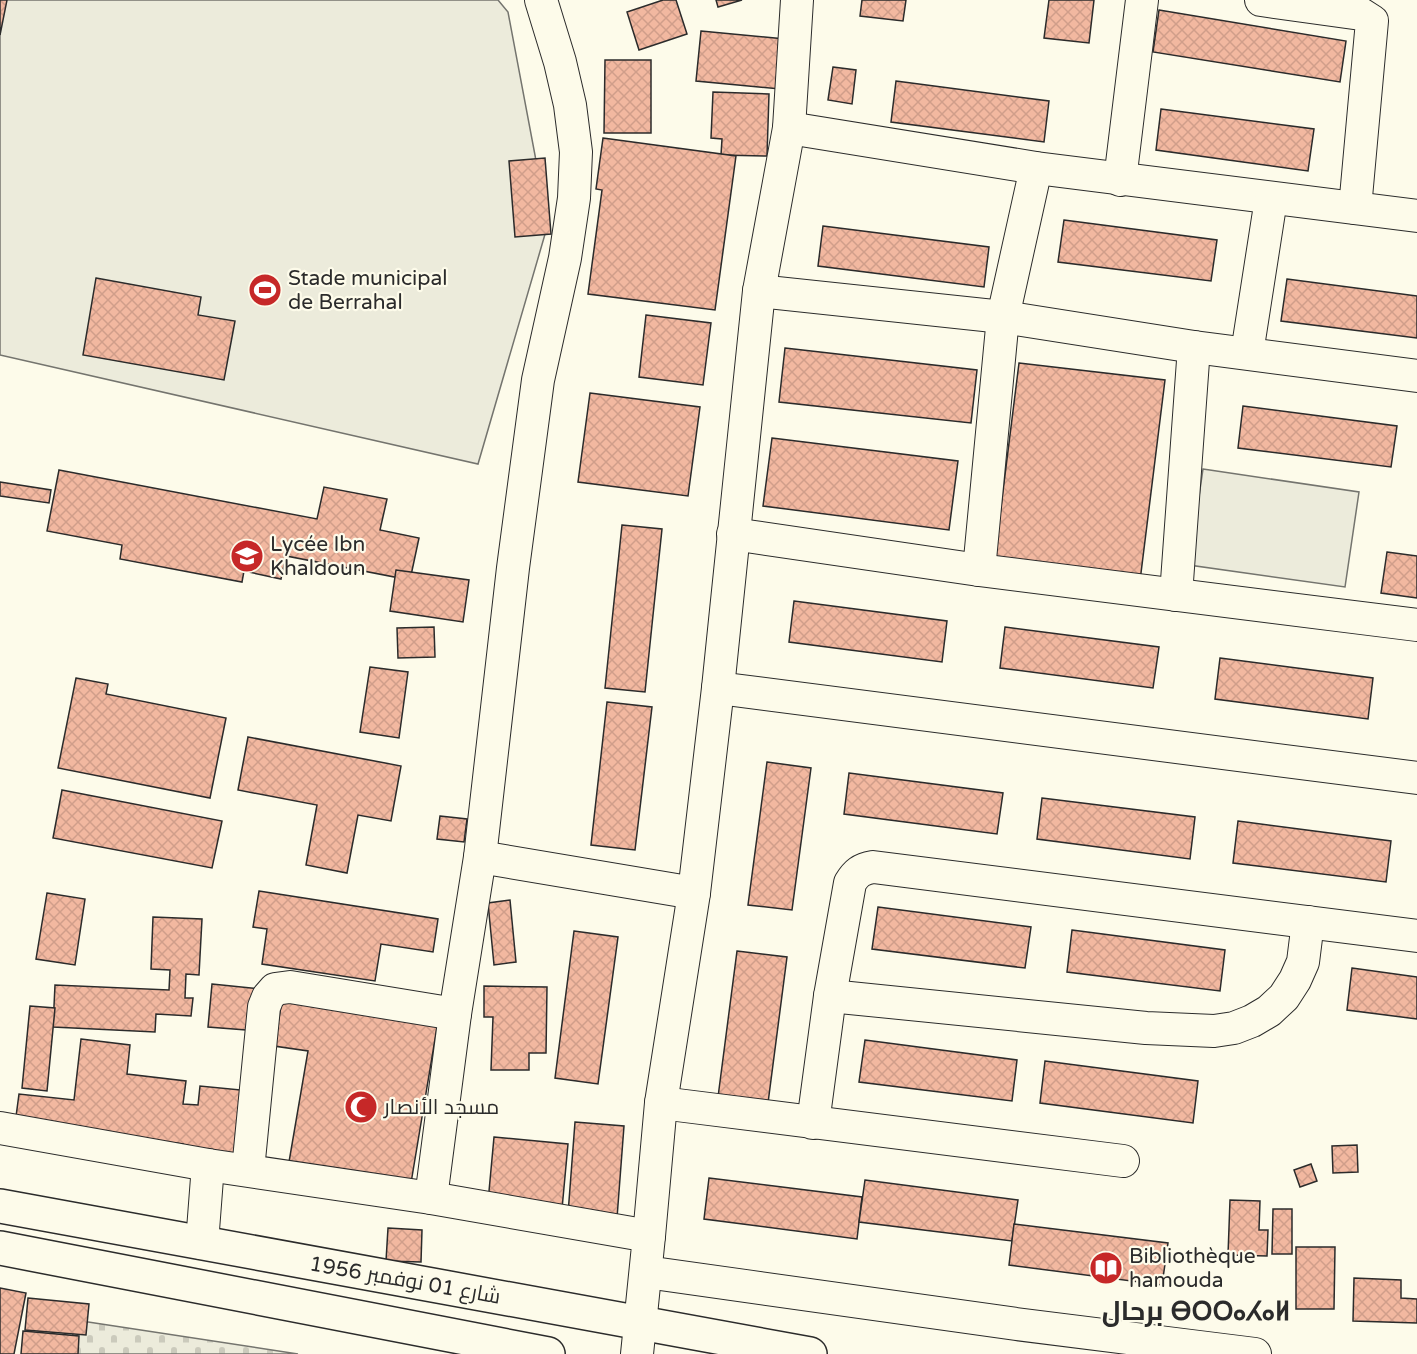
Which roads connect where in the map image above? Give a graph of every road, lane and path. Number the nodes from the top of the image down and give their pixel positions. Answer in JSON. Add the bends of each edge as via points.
{"nodes":[{"id":1,"x":541,"y":0,"type":"edge"},
{"id":2,"x":797,"y":0,"type":"edge"},
{"id":3,"x":1142,"y":0,"type":"edge"},
{"id":4,"x":1261,"y":0,"type":"edge"},
{"id":5,"x":789,"y":128,"type":"junction"},
{"id":6,"x":1036,"y":168,"type":"junction"},
{"id":7,"x":1120,"y":180,"type":"junction"},
{"id":8,"x":1271,"y":199,"type":"junction"},
{"id":9,"x":1355,"y":208,"type":"junction"},
{"id":10,"x":1417,"y":216,"type":"edge"},
{"id":11,"x":759,"y":291,"type":"junction"},
{"id":12,"x":1003,"y":317,"type":"junction"},
{"id":13,"x":1194,"y":347,"type":"junction"},
{"id":14,"x":1247,"y":353,"type":"junction"},
{"id":15,"x":1417,"y":376,"type":"edge"},
{"id":16,"x":733,"y":534,"type":"junction"},
{"id":17,"x":979,"y":570,"type":"junction"},
{"id":18,"x":1176,"y":595,"type":"junction"},
{"id":19,"x":1417,"y":625,"type":"edge"},
{"id":20,"x":717,"y":688,"type":"junction"},
{"id":21,"x":1417,"y":778,"type":"edge"},
{"id":22,"x":480,"y":857,"type":"junction"},
{"id":23,"x":694,"y":893,"type":"junction"},
{"id":24,"x":1308,"y":922,"type":"junction"},
{"id":25,"x":1417,"y":936,"type":"edge"},
{"id":26,"x":830,"y":996,"type":"junction"},
{"id":27,"x":454,"y":1014,"type":"junction"},
{"id":28,"x":661,"y":1103,"type":"junction"},
{"id":29,"x":813,"y":1123,"type":"junction"},
{"id":30,"x":0,"y":1128,"type":"edge"},
{"id":31,"x":1123,"y":1161,"type":"dead end"},
{"id":32,"x":208,"y":1165,"type":"junction"},
{"id":33,"x":248,"y":1170,"type":"junction"},
{"id":34,"x":431,"y":1198,"type":"junction"},
{"id":35,"x":0,"y":1206,"type":"edge"},
{"id":36,"x":649,"y":1236,"type":"junction"},
{"id":37,"x":202,"y":1243,"type":"junction"},
{"id":38,"x":0,"y":1248,"type":"edge"},
{"id":39,"x":646,"y":1272,"type":"junction"},
{"id":40,"x":641,"y":1322,"type":"junction"},
{"id":41,"x":548,"y":1354,"type":"edge"},
{"id":42,"x":637,"y":1354,"type":"edge"},
{"id":43,"x":810,"y":1354,"type":"edge"},
{"id":44,"x":1255,"y":1354,"type":"edge"}],
"edges":[{"from":1,"to":22,"type":"street","via":[[570,105],[576,152],[574,198],[538,380]]},
{"from":2,"to":5,"type":"street"},
{"from":3,"to":7,"type":"street"},
{"from":4,"to":9,"type":"street","via":[[1361,14],[1372,21]]},
{"from":5,"to":6,"type":"street"},
{"from":5,"to":11,"type":"street"},
{"from":6,"to":7,"type":"street"},
{"from":6,"to":12,"type":"street"},
{"from":7,"to":8,"type":"street"},
{"from":8,"to":9,"type":"street"},
{"from":8,"to":14,"type":"street"},
{"from":9,"to":10,"type":"street"},
{"from":11,"to":12,"type":"street"},
{"from":11,"to":16,"type":"street"},
{"from":12,"to":13,"type":"street"},
{"from":12,"to":17,"type":"street"},
{"from":13,"to":14,"type":"street"},
{"from":13,"to":18,"type":"street"},
{"from":14,"to":15,"type":"street"},
{"from":16,"to":17,"type":"street"},
{"from":16,"to":20,"type":"street"},
{"from":17,"to":18,"type":"street"},
{"from":18,"to":19,"type":"street"},
{"from":20,"to":21,"type":"street"},
{"from":20,"to":23,"type":"street"},
{"from":22,"to":23,"type":"street"},
{"from":22,"to":27,"type":"street"},
{"from":23,"to":28,"type":"street"},
{"from":24,"to":25,"type":"street"},
{"from":24,"to":26,"type":"street","via":[[1303,962],[1284,997],[1252,1021],[1214,1032]]},
{"from":24,"to":26,"type":"street","via":[[873,867],[855,874],[850,883]]},
{"from":26,"to":29,"type":"street"},
{"from":27,"to":33,"type":"street","via":[[290,987],[275,989],[264,1007]]},
{"from":27,"to":34,"type":"street"},
{"from":28,"to":29,"type":"street"},
{"from":28,"to":36,"type":"street"},
{"from":29,"to":31,"type":"street"},
{"from":30,"to":32,"type":"street"},
{"from":32,"to":33,"type":"street"},
{"from":32,"to":37,"type":"street"},
{"from":33,"to":34,"type":"street"},
{"from":34,"to":36,"type":"street"},
{"from":35,"to":37,"type":"main road","name":"شارع 01 نوفمبر 1956"},
{"from":36,"to":39,"type":"street"},
{"from":37,"to":40,"type":"main road","name":"شارع 01 نوفمبر 1956"},
{"from":38,"to":41,"type":"main road","name":"شارع 01 نوفمبر 1956"},
{"from":39,"to":40,"type":"street"},
{"from":39,"to":44,"type":"street"},
{"from":40,"to":42,"type":"street"},
{"from":40,"to":43,"type":"main road","name":"شارع 01 نوفمبر 1956"}]}
